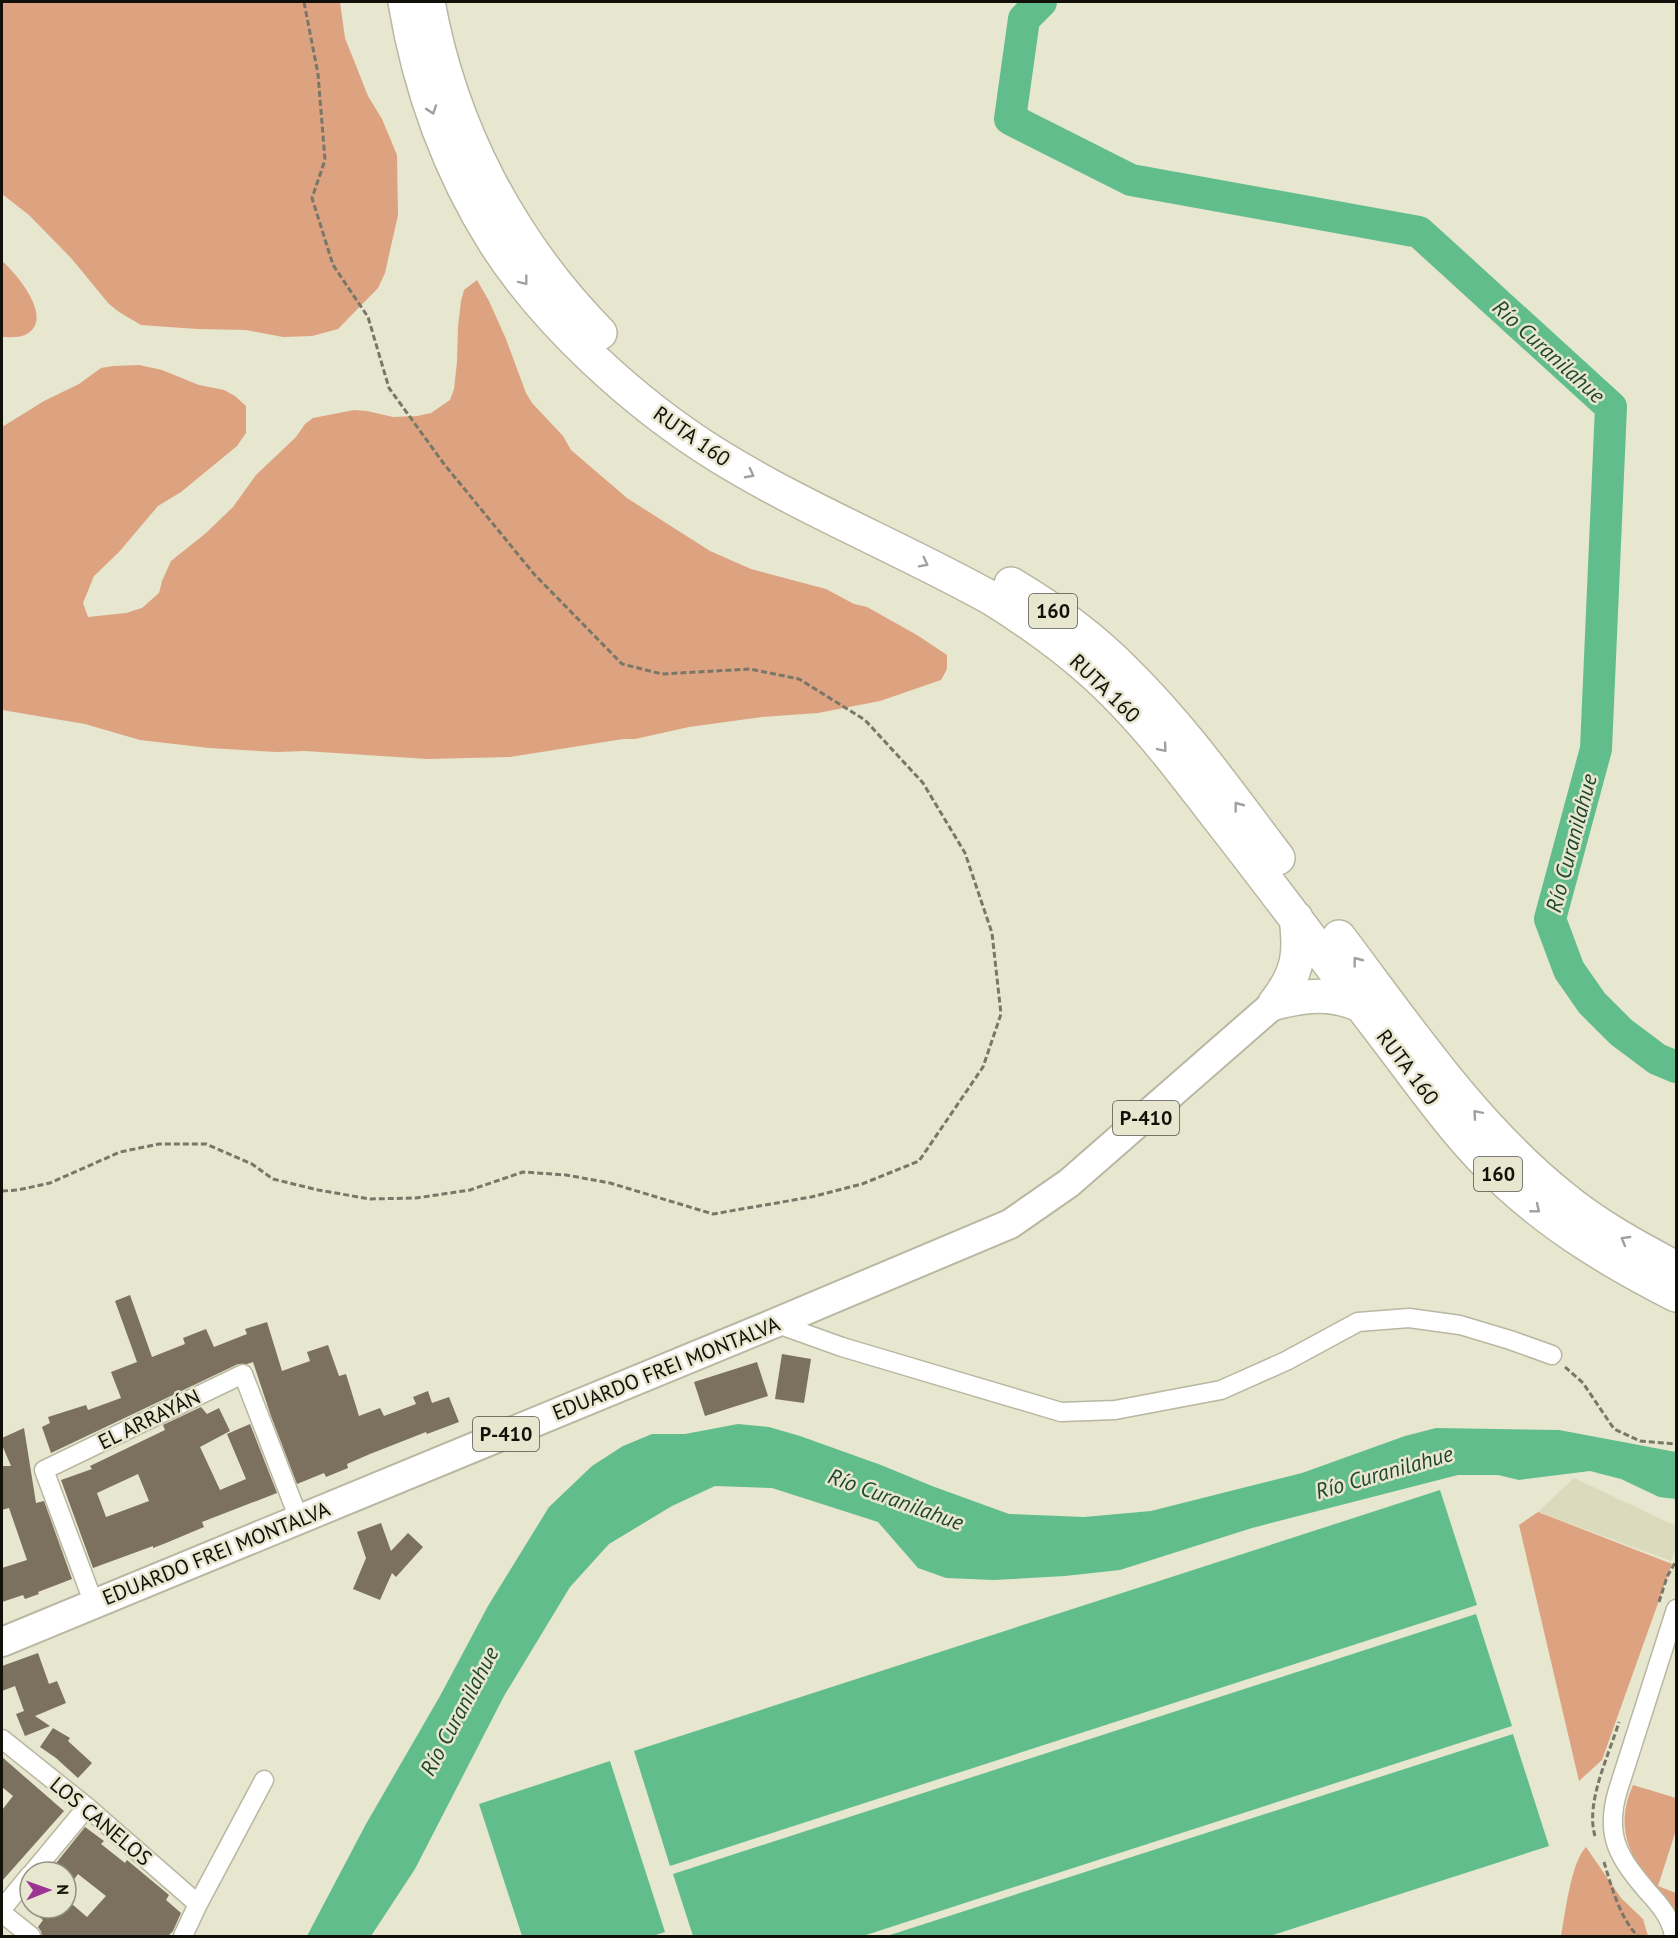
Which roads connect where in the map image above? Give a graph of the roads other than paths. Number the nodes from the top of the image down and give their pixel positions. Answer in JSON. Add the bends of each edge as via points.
{"nodes":[{"id":1,"x":405,"y":2,"type":"edge"},
{"id":2,"x":428,"y":2,"type":"edge"},
{"id":3,"x":1296,"y":918,"type":"junction"},
{"id":4,"x":1275,"y":1003,"type":"junction"},
{"id":5,"x":1362,"y":1006,"type":"junction"},
{"id":6,"x":1677,"y":1268,"type":"edge"},
{"id":7,"x":1677,"y":1295,"type":"edge"},
{"id":8,"x":775,"y":1323,"type":"junction"},
{"id":9,"x":1552,"y":1355,"type":"road end"},
{"id":10,"x":299,"y":1519,"type":"junction"},
{"id":11,"x":94,"y":1604,"type":"junction"},
{"id":12,"x":1677,"y":1609,"type":"edge"},
{"id":13,"x":2,"y":1642,"type":"edge"},
{"id":14,"x":2,"y":1739,"type":"edge"},
{"id":15,"x":264,"y":1780,"type":"dead end"},
{"id":16,"x":87,"y":1808,"type":"junction"},
{"id":17,"x":43,"y":1860,"type":"edge"},
{"id":18,"x":18,"y":1891,"type":"edge"},
{"id":19,"x":198,"y":1904,"type":"junction"},
{"id":20,"x":2,"y":1911,"type":"edge"},
{"id":21,"x":31,"y":1936,"type":"edge"},
{"id":22,"x":183,"y":1936,"type":"edge"},
{"id":23,"x":1674,"y":1936,"type":"edge"}],
"edges":[{"from":1,"to":3,"type":"highway","name":"RUTA 160","number":"160","one_way":true,"via":[[425,90],[466,189],[496,244],[576,341],[641,400],[716,454],[991,598],[1073,655],[1156,739]]},
{"from":6,"to":2,"type":"highway","name":"RUTA 160","number":"160","one_way":true,"via":[[1584,1214],[1539,1178],[1490,1128],[1430,1057],[1173,723],[1105,651],[1058,614],[1001,578],[742,444],[675,398],[577,309],[537,259],[483,172],[453,101]]},
{"from":3,"to":4,"type":"highway","via":[[1296,966]]},
{"from":3,"to":5,"type":"highway","name":"RUTA 160","number":"160"},
{"from":4,"to":5,"type":"highway","via":[[1323,995]]},
{"from":4,"to":8,"type":"main road","name":"EDUARDO FREI MONTALVA","number":"P-410","via":[[1069,1183],[1010,1224]]},
{"from":5,"to":7,"type":"highway","name":"RUTA 160","number":"160","one_way":true,"via":[[1448,1119],[1507,1183],[1601,1256]]},
{"from":8,"to":9,"type":"street","via":[[842,1347],[1061,1412],[1115,1410],[1221,1390],[1287,1361],[1358,1322],[1409,1318],[1460,1325]]},
{"from":8,"to":10,"type":"main road","name":"EDUARDO FREI MONTALVA","number":"P-410"},
{"from":10,"to":11,"type":"main road","name":"EDUARDO FREI MONTALVA","number":"P-410"},
{"from":10,"to":11,"type":"street","name":"EL ARRAYÁN","via":[[243,1374],[44,1470]]},
{"from":11,"to":13,"type":"main road","name":"EDUARDO FREI MONTALVA","number":"P-410"},
{"from":12,"to":23,"type":"street","via":[[1612,1816],[1620,1855],[1665,1914]]},
{"from":14,"to":16,"type":"street","name":"LOS CANELOS"},
{"from":15,"to":19,"type":"street"},
{"from":16,"to":17,"type":"street"},
{"from":16,"to":19,"type":"street","name":"LOS CANELOS"},
{"from":18,"to":20,"type":"street"},
{"from":19,"to":22,"type":"street"},
{"from":20,"to":21,"type":"street"}]}
